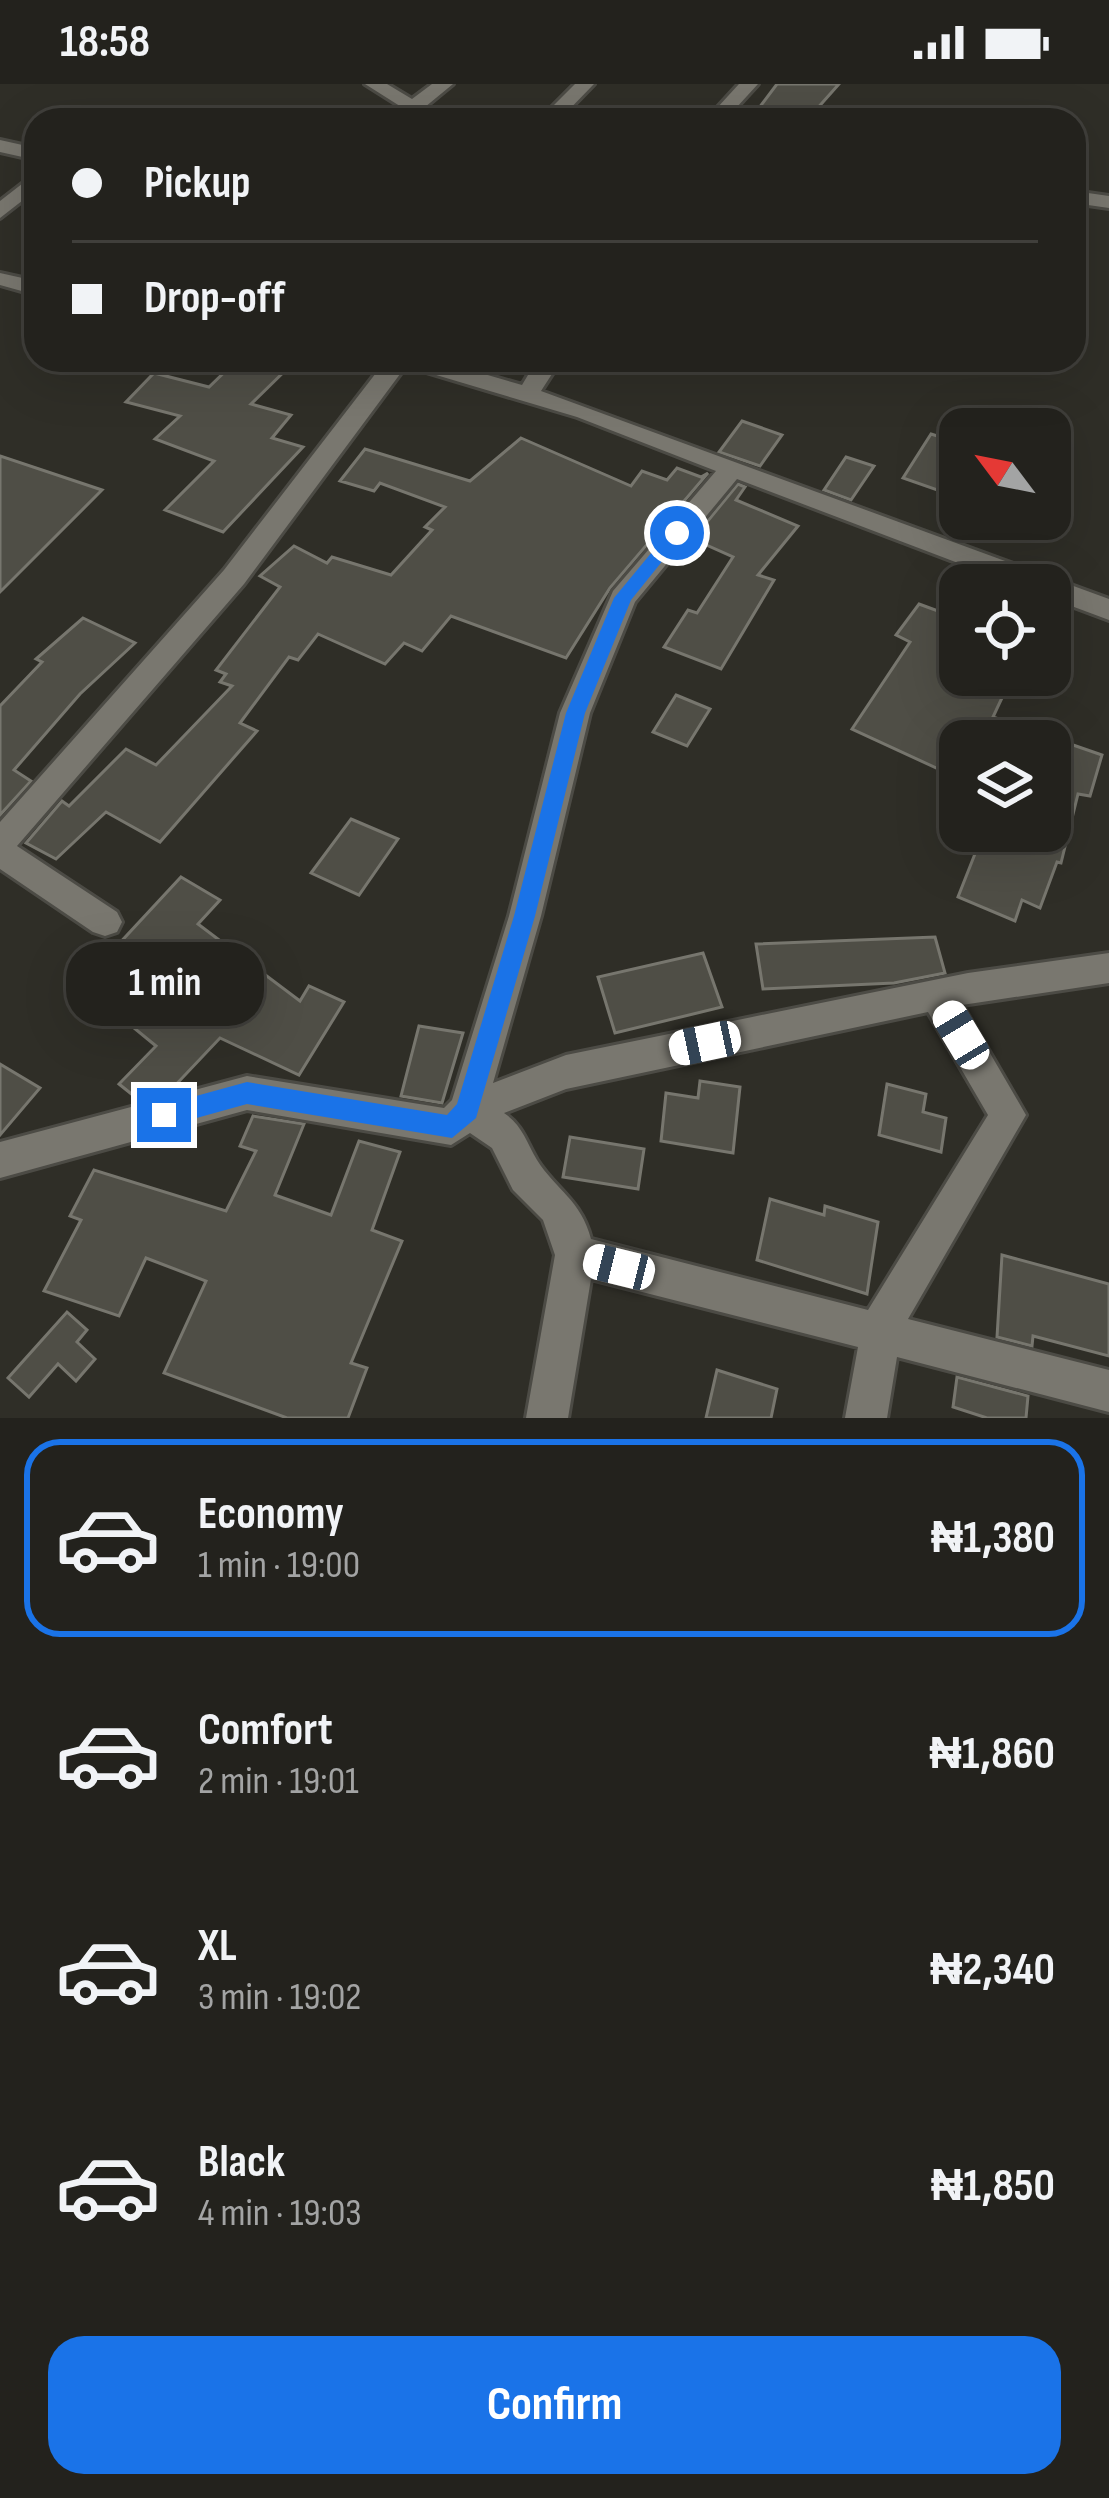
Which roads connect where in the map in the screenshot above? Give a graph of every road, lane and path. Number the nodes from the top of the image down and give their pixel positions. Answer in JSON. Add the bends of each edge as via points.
{"nodes":[{"id":1,"x":374,"y":84,"type":"edge"},
{"id":2,"x":443,"y":84,"type":"edge"},
{"id":3,"x":585,"y":84,"type":"edge"},
{"id":4,"x":749,"y":84,"type":"edge"},
{"id":5,"x":412,"y":106,"type":"junction"},
{"id":6,"x":415,"y":108,"type":"edge"},
{"id":7,"x":560,"y":108,"type":"edge"},
{"id":8,"x":726,"y":108,"type":"edge"},
{"id":9,"x":24,"y":190,"type":"edge"},
{"id":10,"x":0,"y":212,"type":"edge"},
{"id":11,"x":389,"y":372,"type":"edge"},
{"id":12,"x":452,"y":372,"type":"edge"},
{"id":13,"x":542,"y":372,"type":"edge"},
{"id":14,"x":528,"y":394,"type":"junction"},
{"id":15,"x":731,"y":469,"type":"junction"},
{"id":16,"x":988,"y":564,"type":"edge"},
{"id":17,"x":1071,"y":595,"type":"edge"},
{"id":18,"x":1109,"y":610,"type":"edge"},
{"id":19,"x":0,"y":848,"type":"edge"},
{"id":20,"x":105,"y":922,"type":"dead end"},
{"id":21,"x":1109,"y":968,"type":"edge"},
{"id":22,"x":937,"y":994,"type":"junction"},
{"id":23,"x":467,"y":1110,"type":"junction"},
{"id":24,"x":0,"y":1160,"type":"edge"},
{"id":25,"x":575,"y":1256,"type":"junction"},
{"id":26,"x":881,"y":1334,"type":"junction"},
{"id":27,"x":1109,"y":1391,"type":"edge"},
{"id":28,"x":547,"y":1418,"type":"edge"},
{"id":29,"x":866,"y":1418,"type":"edge"}],
"edges":[{"from":1,"to":5,"type":"street"},
{"from":2,"to":5,"type":"street"},
{"from":3,"to":7,"type":"street"},
{"from":4,"to":8,"type":"street"},
{"from":5,"to":6,"type":"street"},
{"from":9,"to":10,"type":"street"},
{"from":11,"to":19,"type":"street","via":[[234,577]]},
{"from":12,"to":14,"type":"street"},
{"from":13,"to":14,"type":"street"},
{"from":14,"to":15,"type":"street"},
{"from":15,"to":16,"type":"street"},
{"from":15,"to":23,"type":"street","via":[[623,598],[575,713]]},
{"from":17,"to":18,"type":"street"},
{"from":19,"to":20,"type":"street"},
{"from":21,"to":22,"type":"street"},
{"from":22,"to":23,"type":"street","via":[[566,1072]]},
{"from":22,"to":26,"type":"street","via":[[1008,1114]]},
{"from":23,"to":24,"type":"street","via":[[452,1127],[247,1093]]},
{"from":23,"to":25,"type":"street","via":[[505,1136],[526,1177],[556,1207]]},
{"from":25,"to":26,"type":"street"},
{"from":25,"to":28,"type":"street"},
{"from":26,"to":27,"type":"street"},
{"from":26,"to":29,"type":"street"}]}
